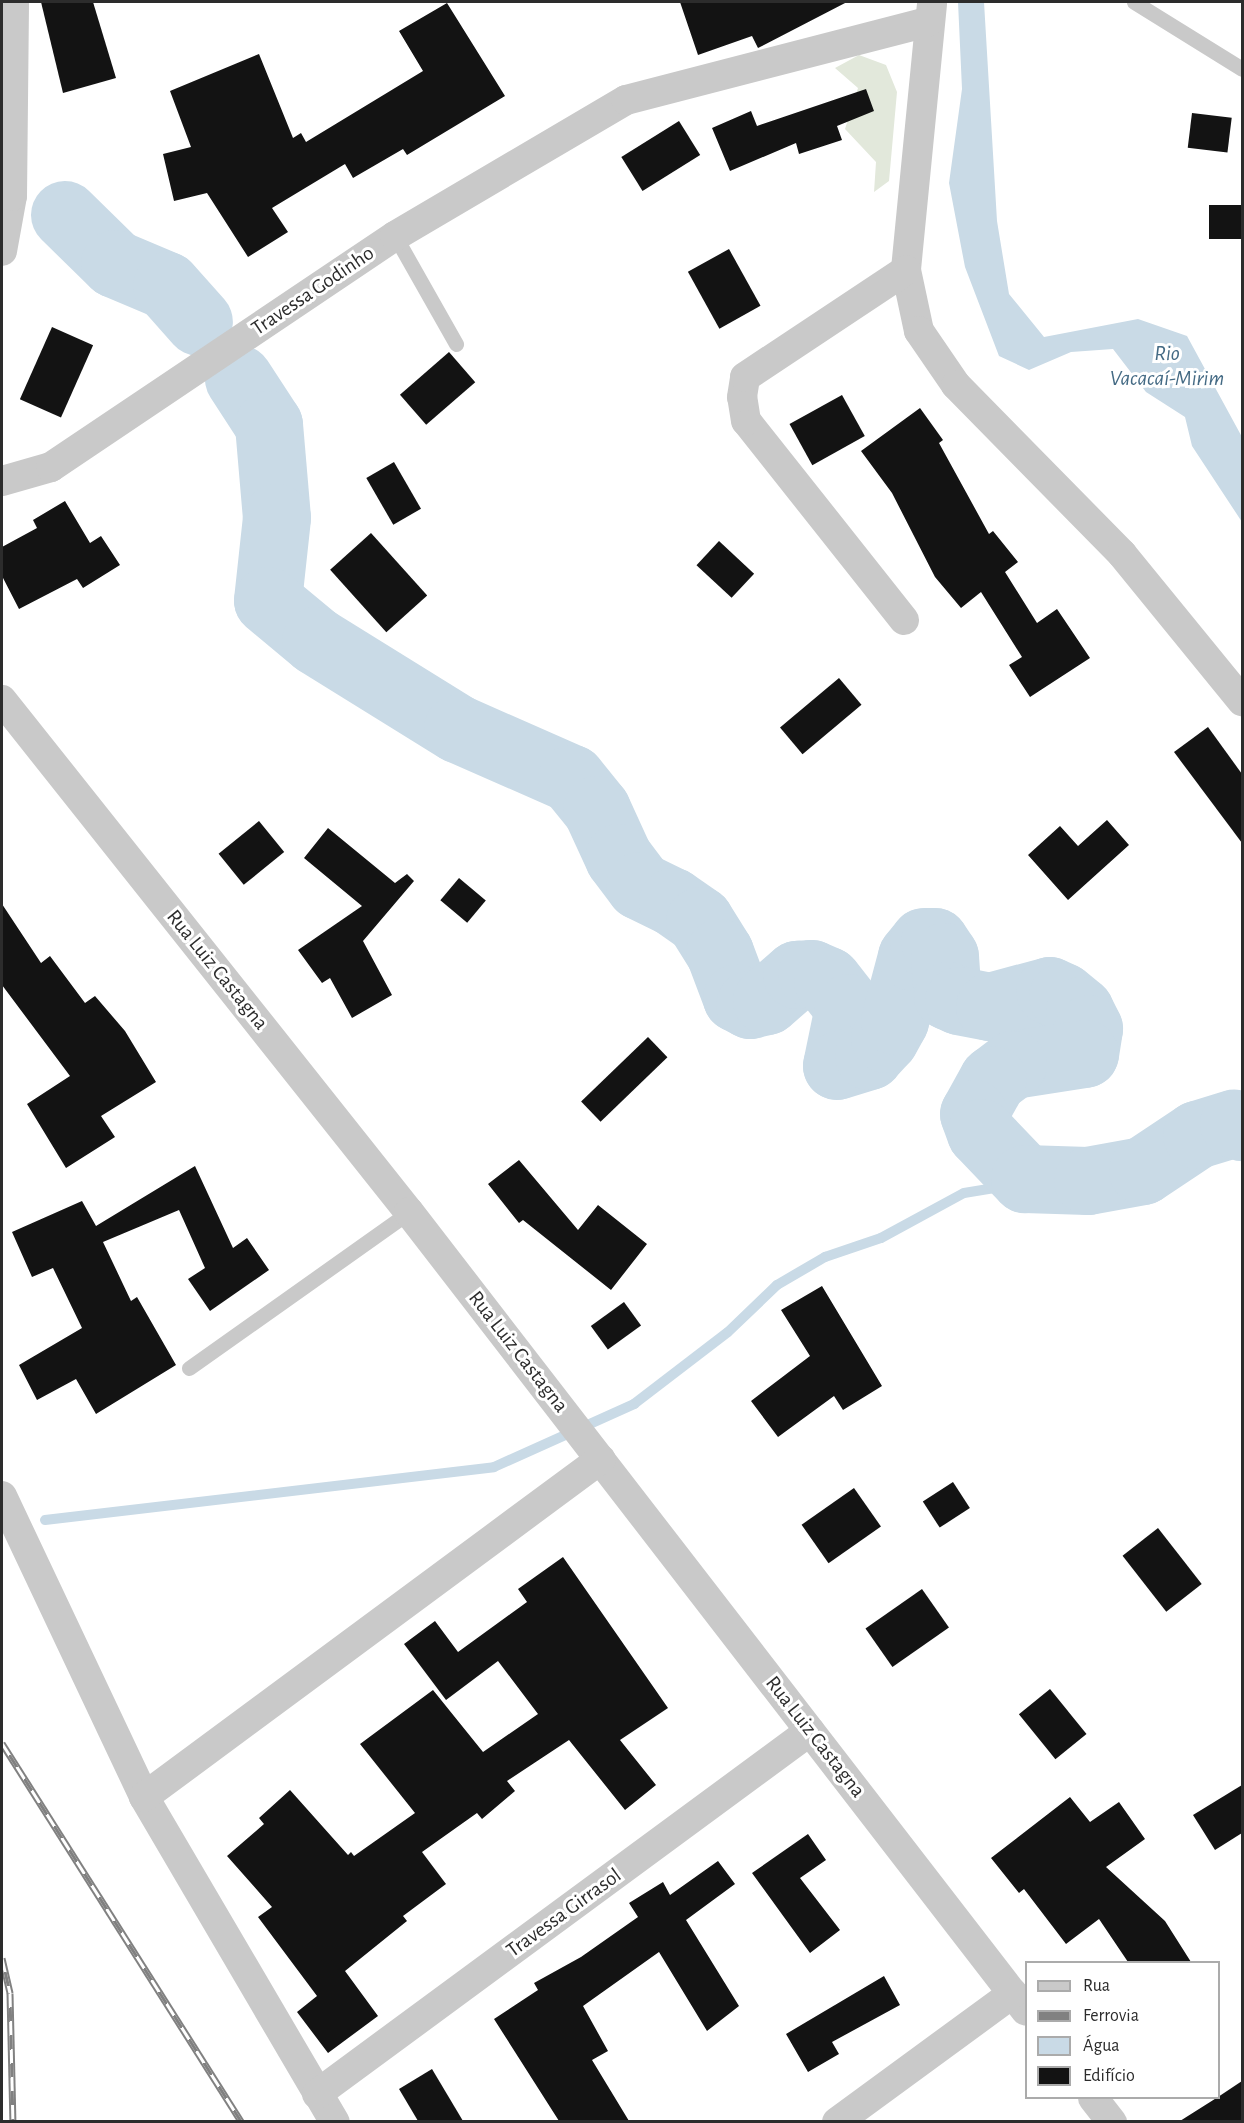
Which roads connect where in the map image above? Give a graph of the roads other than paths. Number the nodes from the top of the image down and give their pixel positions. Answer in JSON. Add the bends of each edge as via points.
{"nodes":[{"id":1,"x":14,"y":2,"type":"edge"},
{"id":2,"x":1134,"y":2,"type":"edge"},
{"id":3,"x":930,"y":12,"type":"edge"},
{"id":4,"x":1242,"y":69,"type":"edge"},
{"id":5,"x":395,"y":236,"type":"junction"},
{"id":6,"x":3,"y":241,"type":"edge"},
{"id":7,"x":906,"y":270,"type":"junction"},
{"id":8,"x":456,"y":344,"type":"dead end"},
{"id":9,"x":2,"y":481,"type":"edge"},
{"id":10,"x":904,"y":620,"type":"dead end"},
{"id":11,"x":2,"y":699,"type":"edge"},
{"id":12,"x":1242,"y":701,"type":"edge"},
{"id":13,"x":409,"y":1212,"type":"junction"},
{"id":14,"x":189,"y":1368,"type":"dead end"},
{"id":15,"x":601,"y":1459,"type":"junction"},
{"id":16,"x":2,"y":1496,"type":"edge"},
{"id":17,"x":810,"y":1731,"type":"junction"},
{"id":18,"x":144,"y":1797,"type":"junction"},
{"id":19,"x":1019,"y":2002,"type":"edge"},
{"id":20,"x":317,"y":2094,"type":"junction"},
{"id":21,"x":1095,"y":2099,"type":"edge"},
{"id":22,"x":335,"y":2121,"type":"edge"},
{"id":23,"x":837,"y":2121,"type":"edge"},
{"id":24,"x":1112,"y":2121,"type":"edge"}],
"edges":[{"from":1,"to":6,"type":"street","via":[[12,196]]},
{"from":2,"to":4,"type":"lane"},
{"from":3,"to":5,"type":"street","name":"Travessa Godinho","via":[[626,100]]},
{"from":3,"to":7,"type":"street"},
{"from":5,"to":8,"type":"lane"},
{"from":5,"to":9,"type":"street","name":"Travessa Godinho","via":[[51,467]]},
{"from":7,"to":10,"type":"street","via":[[745,378],[741,397],[746,421]]},
{"from":7,"to":12,"type":"street","via":[[920,332],[956,385],[1122,554]]},
{"from":11,"to":13,"type":"street","name":"Rua Luiz Castagna"},
{"from":13,"to":14,"type":"lane"},
{"from":13,"to":15,"type":"street","name":"Rua Luiz Castagna"},
{"from":15,"to":17,"type":"street","name":"Rua Luiz Castagna"},
{"from":15,"to":18,"type":"street"},
{"from":16,"to":18,"type":"street"},
{"from":17,"to":19,"type":"street","name":"Rua Luiz Castagna"},
{"from":17,"to":20,"type":"street","name":"Travessa Girrasol"},
{"from":18,"to":20,"type":"street"},
{"from":19,"to":23,"type":"street"},
{"from":20,"to":22,"type":"street"},
{"from":21,"to":24,"type":"street"}]}
